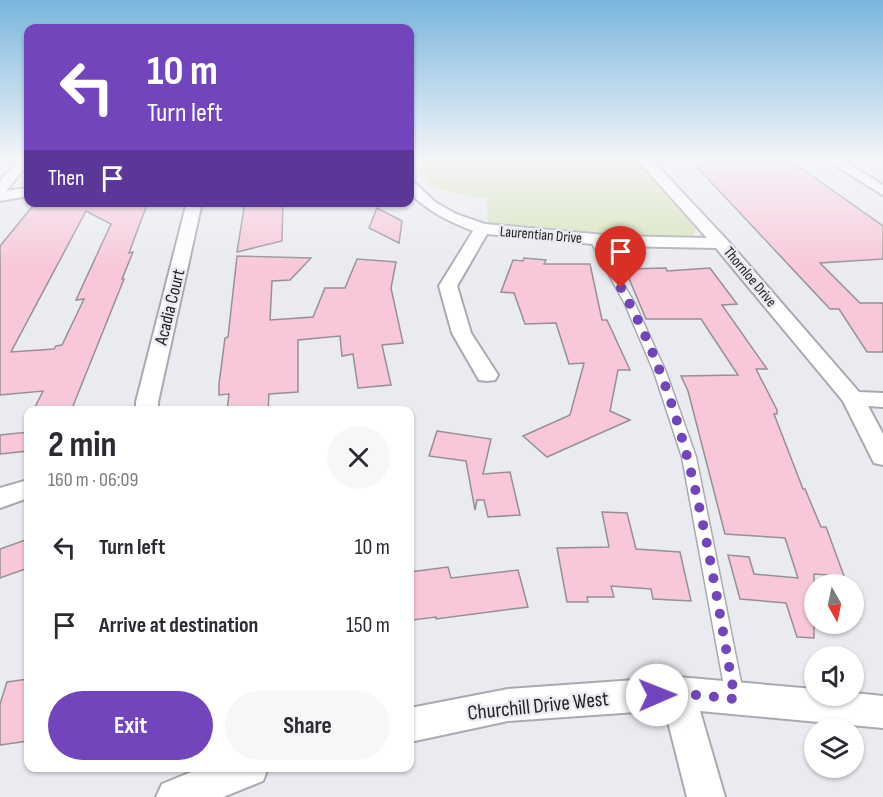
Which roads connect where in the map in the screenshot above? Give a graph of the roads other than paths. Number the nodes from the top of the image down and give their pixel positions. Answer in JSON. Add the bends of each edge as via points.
{"nodes":[{"id":1,"x":421,"y":196,"type":"edge"},
{"id":2,"x":678,"y":196,"type":"edge"},
{"id":3,"x":194,"y":207,"type":"edge"},
{"id":4,"x":482,"y":229,"type":"junction"},
{"id":5,"x":594,"y":240,"type":"junction"},
{"id":6,"x":721,"y":243,"type":"junction"},
{"id":7,"x":487,"y":375,"type":"dead end"},
{"id":8,"x":853,"y":399,"type":"junction"},
{"id":9,"x":883,"y":400,"type":"edge"},
{"id":10,"x":147,"y":406,"type":"edge"},
{"id":11,"x":883,"y":457,"type":"edge"},
{"id":12,"x":24,"y":490,"type":"edge"},
{"id":13,"x":0,"y":498,"type":"edge"},
{"id":14,"x":678,"y":693,"type":"junction"},
{"id":15,"x":735,"y":699,"type":"junction"},
{"id":16,"x":883,"y":712,"type":"edge"},
{"id":17,"x":414,"y":723,"type":"edge"},
{"id":18,"x":240,"y":772,"type":"edge"},
{"id":19,"x":175,"y":797,"type":"edge"},
{"id":20,"x":706,"y":797,"type":"edge"}],
"edges":[{"from":1,"to":4,"type":"street","name":"Laurentian Drive","via":[[451,217]]},
{"from":2,"to":6,"type":"street","name":"Thornloe Drive"},
{"from":3,"to":10,"type":"street","name":"Acadia Court"},
{"from":4,"to":5,"type":"street","name":"Laurentian Drive"},
{"from":4,"to":7,"type":"street","via":[[448,286],[467,348]]},
{"from":5,"to":6,"type":"street","name":"Laurentian Drive"},
{"from":5,"to":15,"type":"lane","via":[[630,304],[660,372],[689,457]]},
{"from":6,"to":8,"type":"street","name":"Thornloe Drive"},
{"from":8,"to":9,"type":"street"},
{"from":8,"to":11,"type":"street","name":"Thornloe Drive"},
{"from":12,"to":13,"type":"street"},
{"from":14,"to":15,"type":"street","name":"Churchill Drive West"},
{"from":14,"to":17,"type":"street","name":"Churchill Drive West","via":[[508,705]]},
{"from":14,"to":20,"type":"street"},
{"from":15,"to":16,"type":"street","name":"Churchill Drive West"},
{"from":18,"to":19,"type":"street"}]}
